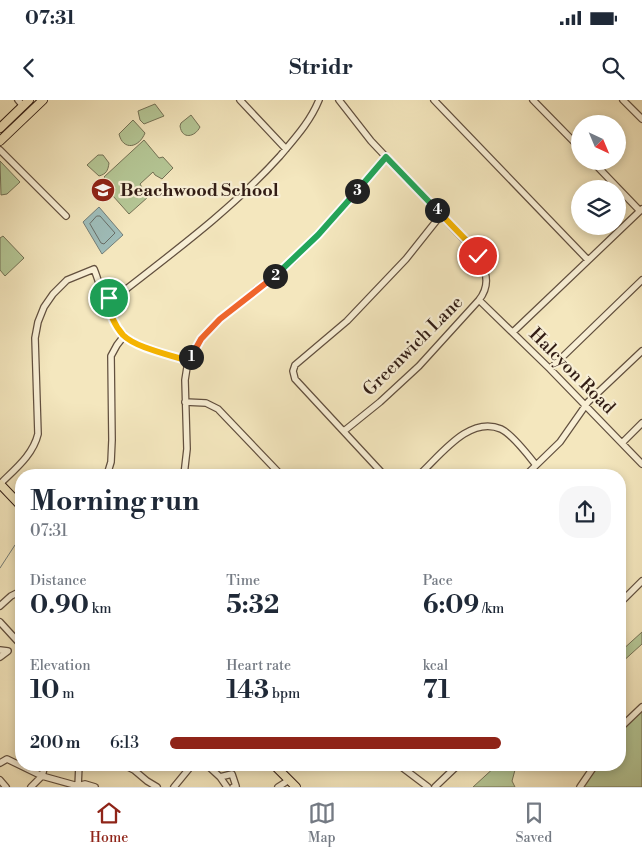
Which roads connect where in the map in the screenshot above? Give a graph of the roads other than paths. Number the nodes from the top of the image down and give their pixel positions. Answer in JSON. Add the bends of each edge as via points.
{"nodes":[{"id":1,"x":43,"y":100,"type":"edge"},
{"id":2,"x":240,"y":100,"type":"edge"},
{"id":3,"x":319,"y":100,"type":"edge"},
{"id":4,"x":340,"y":100,"type":"edge"},
{"id":5,"x":434,"y":100,"type":"edge"},
{"id":6,"x":533,"y":100,"type":"edge"},
{"id":7,"x":624,"y":100,"type":"edge"},
{"id":8,"x":23,"y":102,"type":"edge"},
{"id":9,"x":642,"y":119,"type":"edge"},
{"id":10,"x":0,"y":128,"type":"edge"},
{"id":11,"x":571,"y":139,"type":"edge"},
{"id":12,"x":0,"y":141,"type":"edge"},
{"id":13,"x":286,"y":149,"type":"junction"},
{"id":14,"x":0,"y":150,"type":"edge"},
{"id":15,"x":386,"y":157,"type":"junction"},
{"id":16,"x":601,"y":170,"type":"edge"},
{"id":17,"x":641,"y":210,"type":"edge"},
{"id":18,"x":442,"y":215,"type":"junction"},
{"id":19,"x":66,"y":216,"type":"dead end"},
{"id":20,"x":587,"y":260,"type":"junction"},
{"id":21,"x":642,"y":280,"type":"edge"},
{"id":22,"x":106,"y":300,"type":"junction"},
{"id":23,"x":479,"y":300,"type":"junction"},
{"id":24,"x":513,"y":332,"type":"junction"},
{"id":25,"x":124,"y":336,"type":"junction"},
{"id":26,"x":642,"y":351,"type":"edge"},
{"id":27,"x":188,"y":361,"type":"junction"},
{"id":28,"x":550,"y":369,"type":"junction"},
{"id":29,"x":185,"y":402,"type":"junction"},
{"id":30,"x":586,"y":406,"type":"junction"},
{"id":31,"x":642,"y":423,"type":"edge"},
{"id":32,"x":344,"y":431,"type":"junction"},
{"id":33,"x":622,"y":443,"type":"junction"},
{"id":34,"x":642,"y":464,"type":"edge"},
{"id":35,"x":536,"y":465,"type":"junction"},
{"id":36,"x":109,"y":469,"type":"edge"},
{"id":37,"x":185,"y":469,"type":"edge"},
{"id":38,"x":275,"y":469,"type":"edge"},
{"id":39,"x":379,"y":469,"type":"edge"},
{"id":40,"x":425,"y":469,"type":"edge"},
{"id":41,"x":532,"y":469,"type":"edge"},
{"id":42,"x":0,"y":484,"type":"edge"},
{"id":43,"x":15,"y":500,"type":"edge"},
{"id":44,"x":642,"y":582,"type":"edge"},
{"id":45,"x":15,"y":594,"type":"edge"},
{"id":46,"x":626,"y":597,"type":"edge"},
{"id":47,"x":0,"y":606,"type":"edge"},
{"id":48,"x":0,"y":622,"type":"edge"},
{"id":49,"x":15,"y":638,"type":"edge"},
{"id":50,"x":15,"y":647,"type":"edge"},
{"id":51,"x":0,"y":650,"type":"edge"},
{"id":52,"x":8,"y":652,"type":"junction"},
{"id":53,"x":0,"y":657,"type":"edge"},
{"id":54,"x":642,"y":707,"type":"edge"},
{"id":55,"x":626,"y":722,"type":"edge"},
{"id":56,"x":0,"y":763,"type":"edge"},
{"id":57,"x":15,"y":763,"type":"edge"},
{"id":58,"x":32,"y":771,"type":"edge"},
{"id":59,"x":43,"y":771,"type":"edge"},
{"id":60,"x":78,"y":771,"type":"edge"},
{"id":61,"x":137,"y":771,"type":"edge"},
{"id":62,"x":187,"y":771,"type":"edge"},
{"id":63,"x":214,"y":771,"type":"edge"},
{"id":64,"x":279,"y":771,"type":"edge"},
{"id":65,"x":407,"y":771,"type":"edge"},
{"id":66,"x":452,"y":771,"type":"edge"},
{"id":67,"x":591,"y":771,"type":"edge"},
{"id":68,"x":42,"y":776,"type":"junction"},
{"id":69,"x":220,"y":777,"type":"junction"},
{"id":70,"x":0,"y":780,"type":"edge"},
{"id":71,"x":288,"y":783,"type":"edge"},
{"id":72,"x":6,"y":787,"type":"edge"},
{"id":73,"x":31,"y":787,"type":"edge"},
{"id":74,"x":78,"y":787,"type":"edge"},
{"id":75,"x":95,"y":787,"type":"edge"},
{"id":76,"x":157,"y":787,"type":"edge"},
{"id":77,"x":174,"y":787,"type":"edge"},
{"id":78,"x":227,"y":787,"type":"edge"},
{"id":79,"x":233,"y":787,"type":"edge"},
{"id":80,"x":278,"y":787,"type":"edge"},
{"id":81,"x":296,"y":787,"type":"edge"},
{"id":82,"x":428,"y":787,"type":"edge"},
{"id":83,"x":435,"y":787,"type":"edge"},
{"id":84,"x":580,"y":787,"type":"edge"}],
"edges":[{"from":1,"to":12,"type":"main road"},
{"from":2,"to":13,"type":"street"},
{"from":3,"to":13,"type":"street","via":[[312,116]]},
{"from":4,"to":15,"type":"street"},
{"from":5,"to":20,"type":"street"},
{"from":6,"to":11,"type":"street"},
{"from":7,"to":9,"type":"street"},
{"from":8,"to":10,"type":"main road"},
{"from":13,"to":22,"type":"street","via":[[264,174],[201,231],[125,290]]},
{"from":14,"to":19,"type":"street"},
{"from":15,"to":18,"type":"street"},
{"from":15,"to":27,"type":"street","via":[[292,260],[207,331]]},
{"from":16,"to":17,"type":"street"},
{"from":17,"to":20,"type":"street"},
{"from":18,"to":23,"type":"street","via":[[471,246],[484,266],[487,282]]},
{"from":18,"to":32,"type":"street","via":[[406,259],[346,320],[295,365],[295,379]]},
{"from":20,"to":24,"type":"street"},
{"from":21,"to":28,"type":"street"},
{"from":22,"to":25,"type":"street","via":[[111,317]]},
{"from":22,"to":42,"type":"street","via":[[94,269],[67,280],[44,307],[35,338],[38,434],[27,456]]},
{"from":23,"to":24,"type":"street","name":"Halcyon Road"},
{"from":23,"to":32,"type":"street","name":"Greenwich Lane","via":[[419,366]]},
{"from":24,"to":28,"type":"street","name":"Halcyon Road"},
{"from":25,"to":27,"type":"street"},
{"from":25,"to":36,"type":"street","via":[[112,356]]},
{"from":26,"to":30,"type":"street"},
{"from":27,"to":29,"type":"street"},
{"from":28,"to":30,"type":"street","name":"Halcyon Road"},
{"from":29,"to":37,"type":"street"},
{"from":29,"to":38,"type":"street","via":[[206,402],[218,409]]},
{"from":30,"to":33,"type":"street","name":"Halcyon Road"},
{"from":30,"to":35,"type":"street","via":[[560,442]]},
{"from":31,"to":33,"type":"street"},
{"from":32,"to":39,"type":"street"},
{"from":33,"to":34,"type":"street","name":"Halcyon Road"},
{"from":35,"to":40,"type":"street","via":[[502,430],[482,426],[461,435]]},
{"from":35,"to":41,"type":"street"},
{"from":42,"to":43,"type":"main road"},
{"from":44,"to":46,"type":"street"},
{"from":45,"to":47,"type":"street"},
{"from":48,"to":49,"type":"street"},
{"from":50,"to":52,"type":"street"},
{"from":51,"to":52,"type":"street"},
{"from":52,"to":53,"type":"street"},
{"from":54,"to":55,"type":"street"},
{"from":56,"to":57,"type":"street","via":[[7,759]]},
{"from":58,"to":68,"type":"street"},
{"from":59,"to":68,"type":"street"},
{"from":60,"to":74,"type":"street"},
{"from":61,"to":76,"type":"street"},
{"from":62,"to":77,"type":"street"},
{"from":63,"to":69,"type":"street"},
{"from":64,"to":71,"type":"main road"},
{"from":65,"to":82,"type":"street"},
{"from":66,"to":83,"type":"street"},
{"from":67,"to":84,"type":"street"},
{"from":68,"to":73,"type":"street"},
{"from":68,"to":74,"type":"street"},
{"from":69,"to":78,"type":"street"},
{"from":69,"to":79,"type":"street","via":[[232,774],[236,786]]},
{"from":70,"to":72,"type":"street"},
{"from":71,"to":80,"type":"street"},
{"from":71,"to":81,"type":"main road"},
{"from":74,"to":75,"type":"street","via":[[85,784]]}]}
